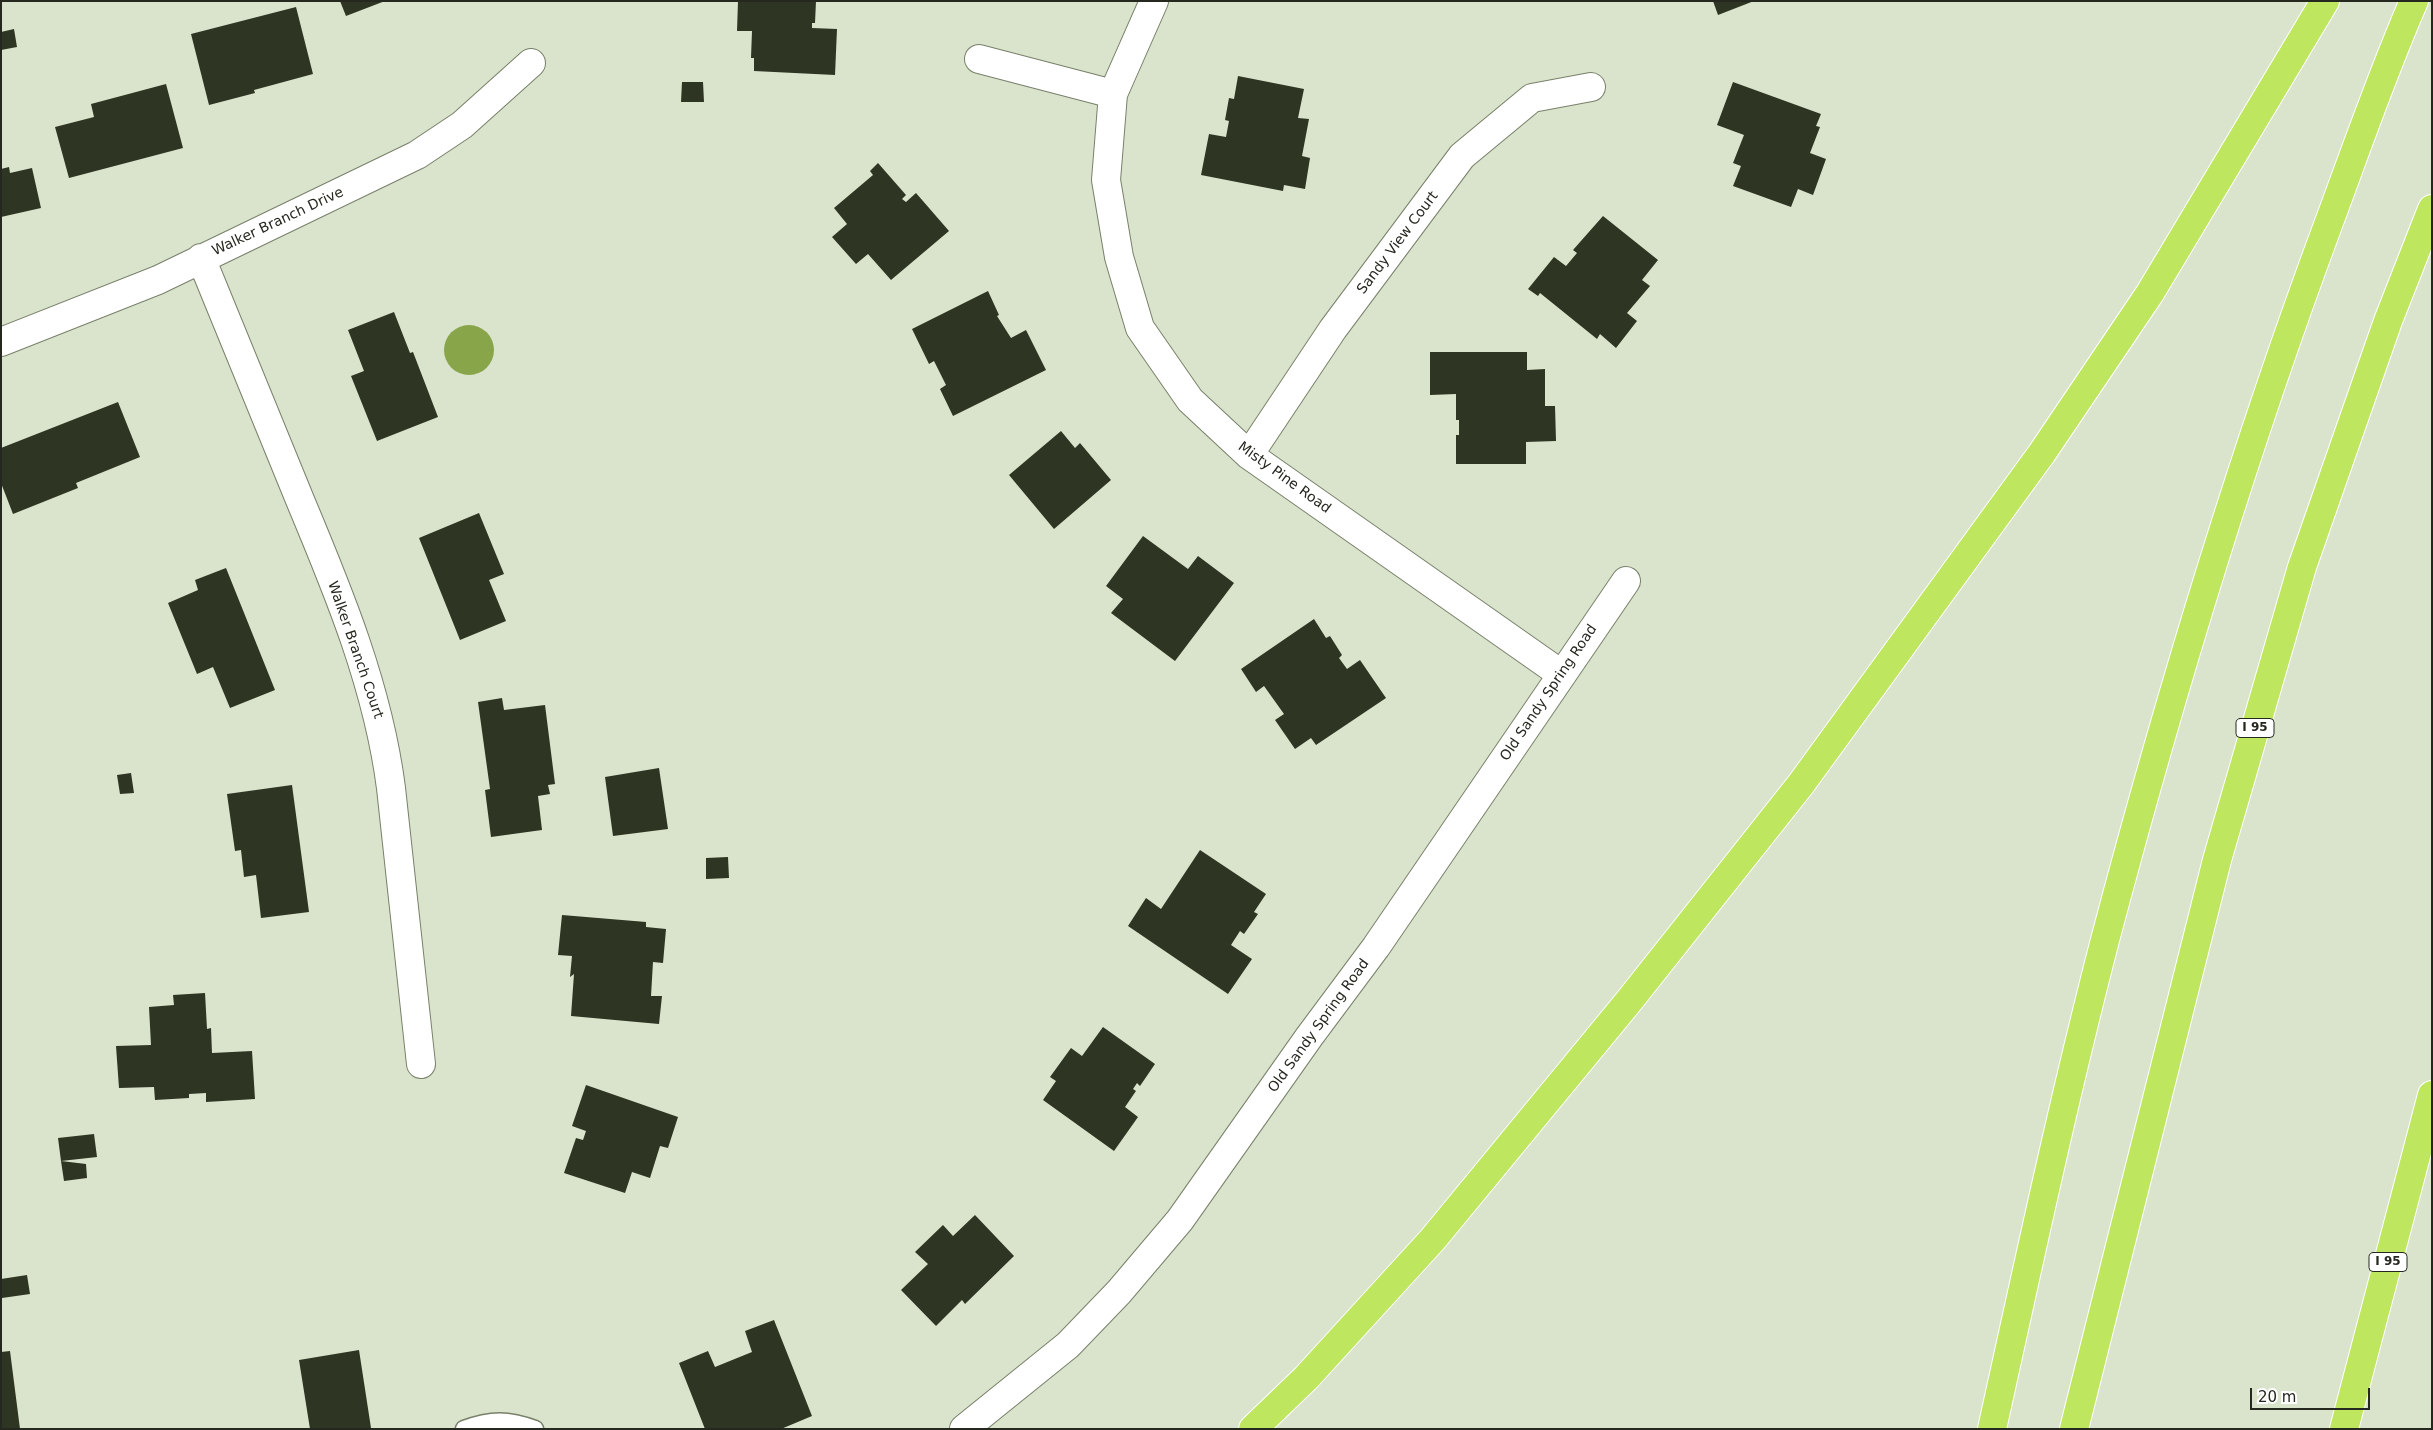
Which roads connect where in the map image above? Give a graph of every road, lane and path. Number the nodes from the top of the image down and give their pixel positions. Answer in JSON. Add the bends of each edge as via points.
{"nodes":[{"id":1,"x":1154,"y":1,"type":"edge"},
{"id":2,"x":2325,"y":1,"type":"edge"},
{"id":3,"x":2414,"y":1,"type":"edge"},
{"id":4,"x":979,"y":59,"type":"dead end"},
{"id":5,"x":531,"y":64,"type":"dead end"},
{"id":6,"x":1591,"y":87,"type":"dead end"},
{"id":7,"x":1113,"y":94,"type":"junction"},
{"id":8,"x":2432,"y":209,"type":"edge"},
{"id":9,"x":201,"y":258,"type":"junction"},
{"id":10,"x":1,"y":342,"type":"edge"},
{"id":11,"x":1249,"y":455,"type":"junction"},
{"id":12,"x":1626,"y":581,"type":"dead end"},
{"id":13,"x":1561,"y":674,"type":"junction"},
{"id":14,"x":421,"y":1064,"type":"dead end"},
{"id":15,"x":2432,"y":1095,"type":"edge"},
{"id":16,"x":464,"y":1429,"type":"edge"},
{"id":17,"x":535,"y":1429,"type":"edge"},
{"id":18,"x":964,"y":1429,"type":"edge"},
{"id":19,"x":1253,"y":1429,"type":"edge"},
{"id":20,"x":1992,"y":1429,"type":"edge"},
{"id":21,"x":2074,"y":1429,"type":"edge"},
{"id":22,"x":2344,"y":1429,"type":"edge"}],
"edges":[{"from":1,"to":7,"type":"street","name":"Misty Pine Road"},
{"from":2,"to":19,"type":"highway","via":[[2150,293],[2042,452],[1801,784],[1629,1001],[1433,1239],[1306,1378]]},
{"from":3,"to":20,"type":"highway","via":[[2297,308],[2213,557],[2105,941]]},
{"from":4,"to":7,"type":"street"},
{"from":5,"to":9,"type":"street","name":"Walker Branch Drive","via":[[462,125],[417,155]]},
{"from":6,"to":11,"type":"street","name":"Sandy View Court","via":[[1532,98],[1462,156],[1333,330]]},
{"from":7,"to":11,"type":"street","name":"Misty Pine Road","via":[[1106,180],[1119,257],[1140,328],[1190,400]]},
{"from":8,"to":21,"type":"highway","number":"I 95","via":[[2388,321],[2302,567],[2217,860]]},
{"from":9,"to":10,"type":"street","name":"Walker Branch Drive","via":[[158,280]]},
{"from":9,"to":14,"type":"street","name":"Walker Branch Court","via":[[313,531],[379,716],[391,788]]},
{"from":11,"to":13,"type":"street","name":"Misty Pine Road"},
{"from":12,"to":13,"type":"street","name":"Old Sandy Spring Road"},
{"from":13,"to":18,"type":"street","name":"Old Sandy Spring Road","via":[[1376,947],[1180,1220],[1119,1292],[1068,1345]]},
{"from":15,"to":22,"type":"highway","number":"I 95"},
{"from":16,"to":17,"type":"lane","via":[[484,1421],[515,1421]]}]}
